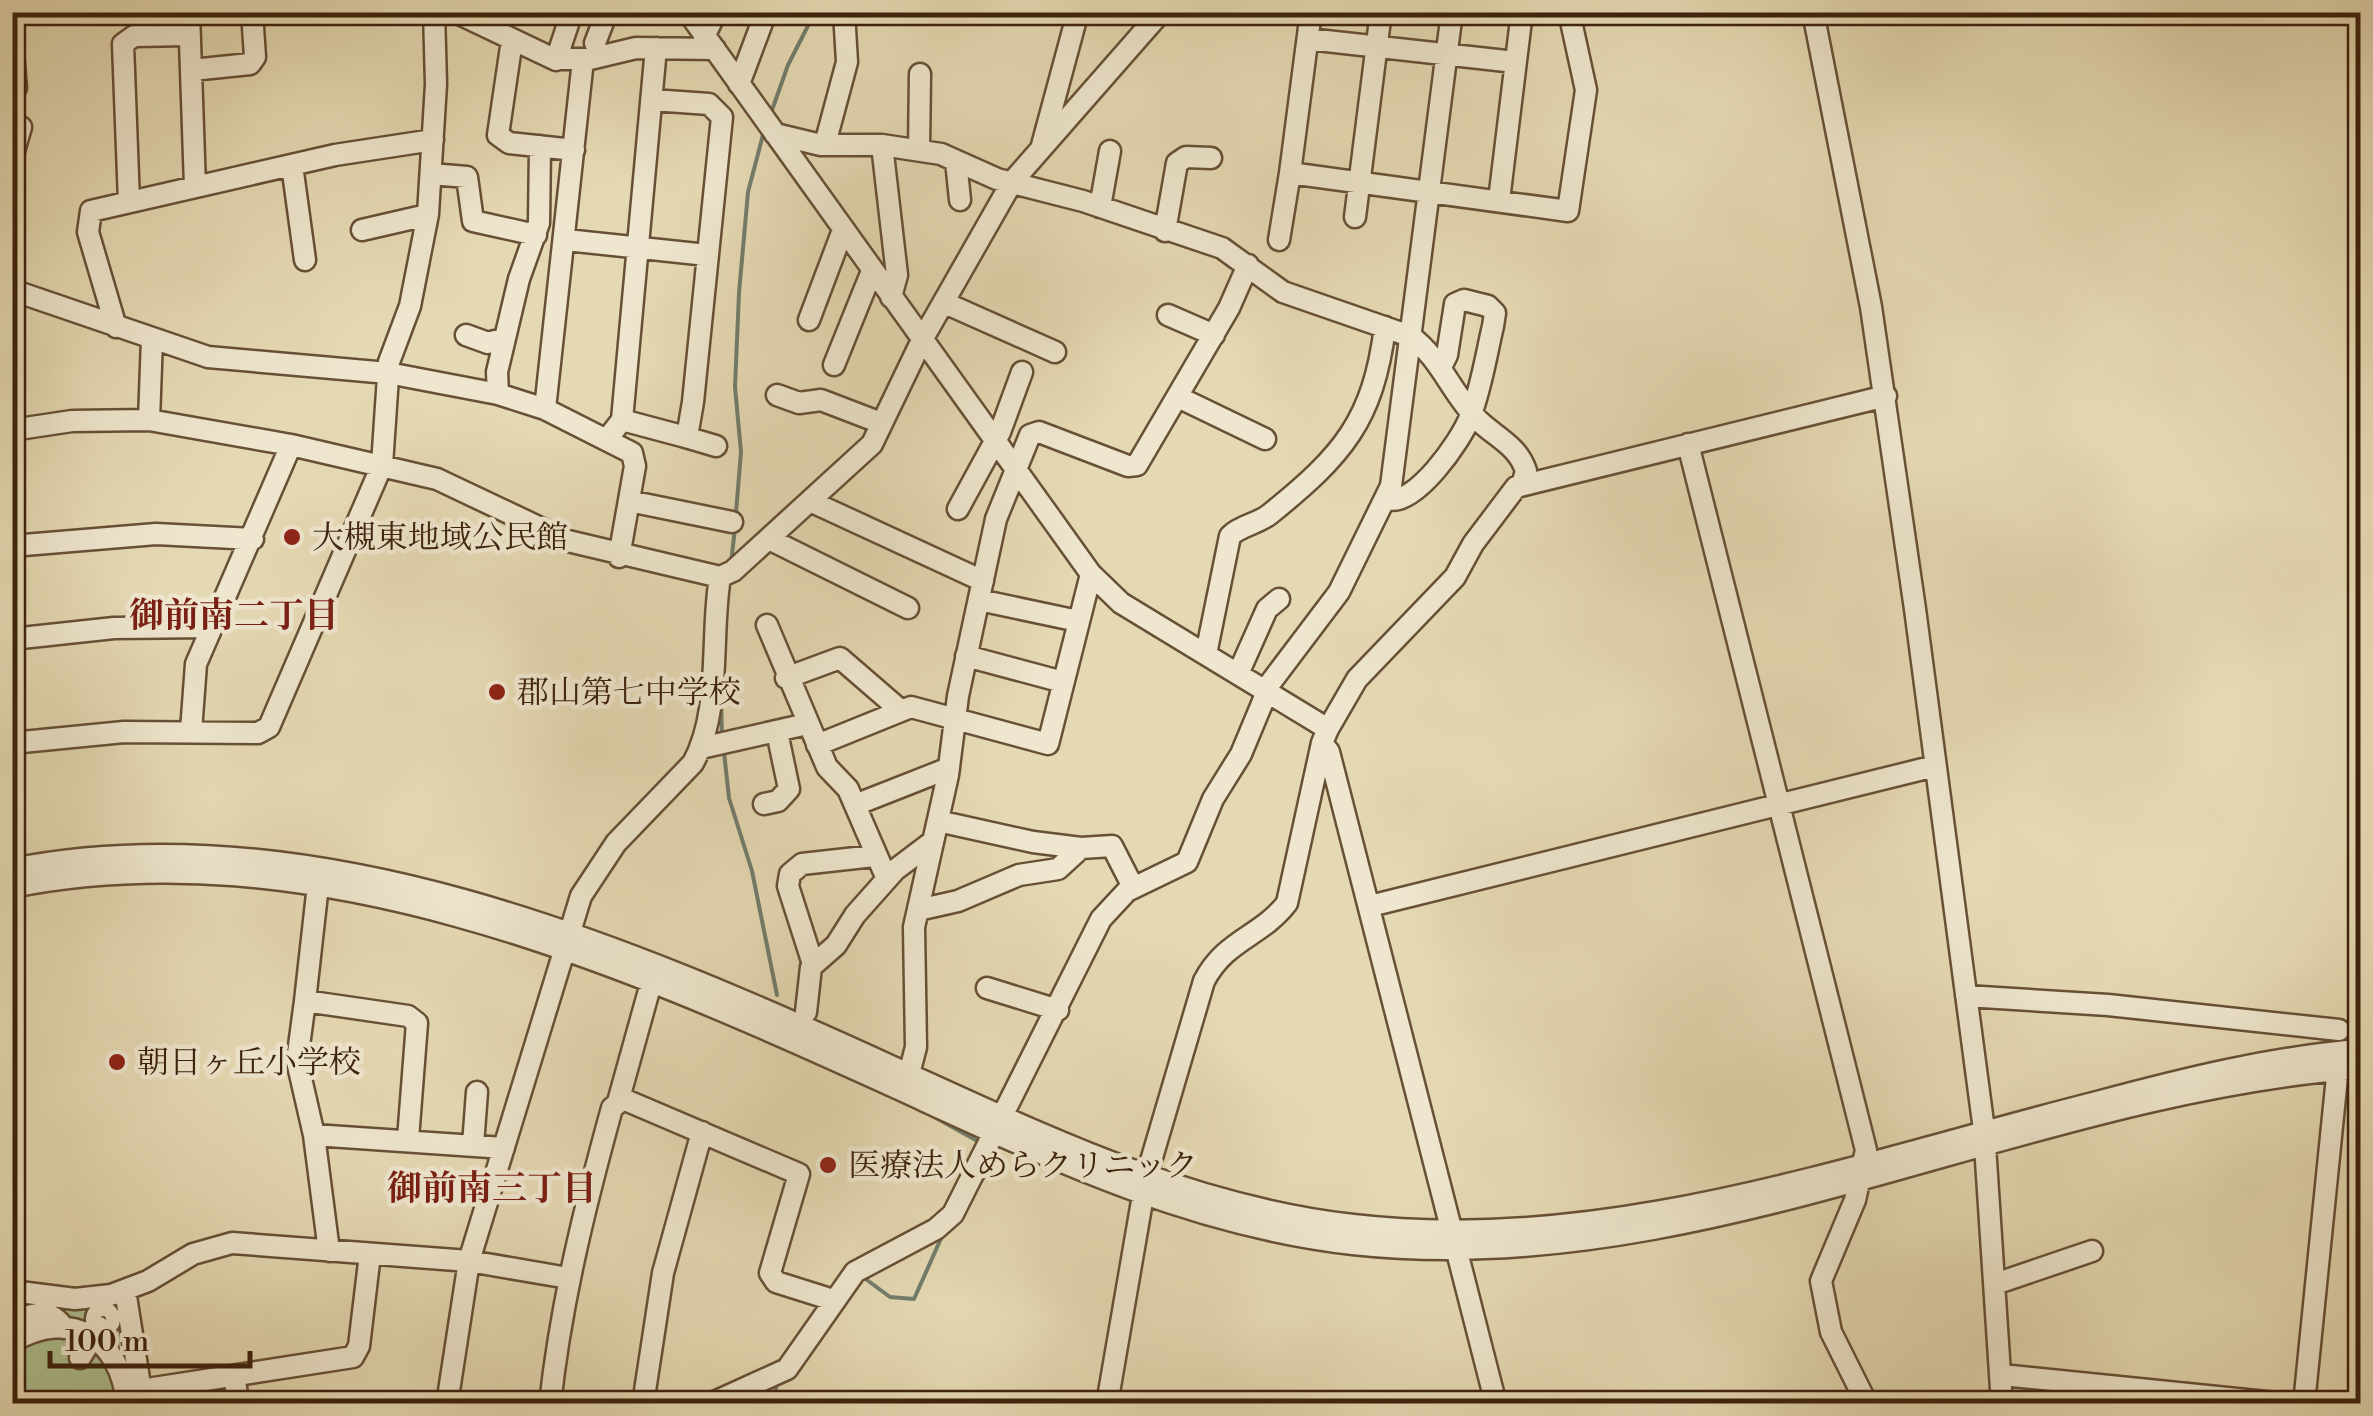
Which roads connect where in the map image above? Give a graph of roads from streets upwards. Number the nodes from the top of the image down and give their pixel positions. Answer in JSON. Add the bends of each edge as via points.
{"nodes":[{"id":1,"x":189,"y":12,"type":"edge"},
{"id":2,"x":252,"y":12,"type":"edge"},
{"id":3,"x":434,"y":12,"type":"edge"},
{"id":4,"x":455,"y":12,"type":"edge"},
{"id":5,"x":572,"y":12,"type":"edge"},
{"id":6,"x":607,"y":12,"type":"edge"},
{"id":7,"x":688,"y":12,"type":"edge"},
{"id":8,"x":716,"y":12,"type":"edge"},
{"id":9,"x":766,"y":12,"type":"edge"},
{"id":10,"x":844,"y":12,"type":"edge"},
{"id":11,"x":1078,"y":12,"type":"edge"},
{"id":12,"x":1161,"y":12,"type":"edge"},
{"id":13,"x":1311,"y":12,"type":"edge"},
{"id":14,"x":1381,"y":12,"type":"edge"},
{"id":15,"x":1452,"y":12,"type":"edge"},
{"id":16,"x":1522,"y":12,"type":"edge"},
{"id":17,"x":1569,"y":12,"type":"edge"},
{"id":18,"x":1813,"y":12,"type":"edge"},
{"id":19,"x":189,"y":35,"type":"junction"},
{"id":20,"x":1308,"y":39,"type":"junction"},
{"id":21,"x":12,"y":40,"type":"edge"},
{"id":22,"x":512,"y":40,"type":"junction"},
{"id":23,"x":710,"y":43,"type":"junction"},
{"id":24,"x":1377,"y":46,"type":"junction"},
{"id":25,"x":656,"y":48,"type":"junction"},
{"id":26,"x":589,"y":51,"type":"junction"},
{"id":27,"x":1446,"y":54,"type":"junction"},
{"id":28,"x":556,"y":60,"type":"junction"},
{"id":29,"x":1515,"y":62,"type":"junction"},
{"id":30,"x":192,"y":70,"type":"junction"},
{"id":31,"x":920,"y":74,"type":"dead end"},
{"id":32,"x":739,"y":84,"type":"junction"},
{"id":33,"x":16,"y":88,"type":"dead end"},
{"id":34,"x":652,"y":100,"type":"junction"},
{"id":35,"x":21,"y":126,"type":"dead end"},
{"id":36,"x":775,"y":134,"type":"junction"},
{"id":37,"x":434,"y":140,"type":"junction"},
{"id":38,"x":826,"y":144,"type":"junction"},
{"id":39,"x":882,"y":145,"type":"junction"},
{"id":40,"x":540,"y":146,"type":"junction"},
{"id":41,"x":574,"y":150,"type":"junction"},
{"id":42,"x":919,"y":150,"type":"junction"},
{"id":43,"x":1041,"y":151,"type":"junction"},
{"id":44,"x":1110,"y":151,"type":"dead end"},
{"id":45,"x":12,"y":158,"type":"edge"},
{"id":46,"x":1211,"y":158,"type":"dead end"},
{"id":47,"x":956,"y":162,"type":"junction"},
{"id":48,"x":292,"y":165,"type":"junction"},
{"id":49,"x":1290,"y":173,"type":"junction"},
{"id":50,"x":431,"y":174,"type":"junction"},
{"id":51,"x":1012,"y":182,"type":"junction"},
{"id":52,"x":1358,"y":183,"type":"junction"},
{"id":53,"x":195,"y":186,"type":"junction"},
{"id":54,"x":1429,"y":193,"type":"junction"},
{"id":55,"x":960,"y":200,"type":"dead end"},
{"id":56,"x":1499,"y":200,"type":"junction"},
{"id":57,"x":130,"y":202,"type":"junction"},
{"id":58,"x":1100,"y":208,"type":"junction"},
{"id":59,"x":427,"y":215,"type":"junction"},
{"id":60,"x":1355,"y":217,"type":"dead end"},
{"id":61,"x":362,"y":230,"type":"dead end"},
{"id":62,"x":843,"y":230,"type":"junction"},
{"id":63,"x":1165,"y":231,"type":"junction"},
{"id":64,"x":536,"y":235,"type":"junction"},
{"id":65,"x":566,"y":240,"type":"junction"},
{"id":66,"x":1278,"y":240,"type":"dead end"},
{"id":67,"x":636,"y":248,"type":"junction"},
{"id":68,"x":707,"y":255,"type":"junction"},
{"id":69,"x":305,"y":260,"type":"dead end"},
{"id":70,"x":1248,"y":265,"type":"junction"},
{"id":71,"x":872,"y":270,"type":"junction"},
{"id":72,"x":12,"y":290,"type":"edge"},
{"id":73,"x":891,"y":297,"type":"junction"},
{"id":74,"x":946,"y":303,"type":"junction"},
{"id":75,"x":1168,"y":315,"type":"dead end"},
{"id":76,"x":809,"y":320,"type":"dead end"},
{"id":77,"x":116,"y":326,"type":"junction"},
{"id":78,"x":1385,"y":328,"type":"junction"},
{"id":79,"x":1214,"y":334,"type":"junction"},
{"id":80,"x":466,"y":335,"type":"dead end"},
{"id":81,"x":1410,"y":336,"type":"junction"},
{"id":82,"x":505,"y":338,"type":"junction"},
{"id":83,"x":152,"y":339,"type":"junction"},
{"id":84,"x":922,"y":340,"type":"junction"},
{"id":85,"x":1054,"y":352,"type":"dead end"},
{"id":86,"x":834,"y":366,"type":"dead end"},
{"id":87,"x":1440,"y":367,"type":"junction"},
{"id":88,"x":1022,"y":372,"type":"dead end"},
{"id":89,"x":388,"y":373,"type":"junction"},
{"id":90,"x":498,"y":394,"type":"junction"},
{"id":91,"x":776,"y":394,"type":"dead end"},
{"id":92,"x":1886,"y":396,"type":"junction"},
{"id":93,"x":1178,"y":397,"type":"junction"},
{"id":94,"x":544,"y":410,"type":"junction"},
{"id":95,"x":1472,"y":413,"type":"junction"},
{"id":96,"x":149,"y":420,"type":"junction"},
{"id":97,"x":622,"y":420,"type":"junction"},
{"id":98,"x":882,"y":423,"type":"junction"},
{"id":99,"x":12,"y":430,"type":"edge"},
{"id":100,"x":682,"y":436,"type":"junction"},
{"id":101,"x":608,"y":438,"type":"junction"},
{"id":102,"x":1264,"y":439,"type":"dead end"},
{"id":103,"x":994,"y":444,"type":"junction"},
{"id":104,"x":1688,"y":444,"type":"junction"},
{"id":105,"x":291,"y":445,"type":"junction"},
{"id":106,"x":716,"y":446,"type":"dead end"},
{"id":107,"x":382,"y":465,"type":"junction"},
{"id":108,"x":1016,"y":474,"type":"junction"},
{"id":109,"x":1522,"y":485,"type":"junction"},
{"id":110,"x":1387,"y":499,"type":"junction"},
{"id":111,"x":629,"y":500,"type":"junction"},
{"id":112,"x":812,"y":502,"type":"junction"},
{"id":113,"x":958,"y":509,"type":"dead end"},
{"id":114,"x":732,"y":522,"type":"dead end"},
{"id":115,"x":769,"y":539,"type":"junction"},
{"id":116,"x":252,"y":540,"type":"junction"},
{"id":117,"x":12,"y":546,"type":"edge"},
{"id":118,"x":619,"y":557,"type":"junction"},
{"id":119,"x":1091,"y":574,"type":"junction"},
{"id":120,"x":720,"y":578,"type":"junction"},
{"id":121,"x":981,"y":590,"type":"junction"},
{"id":122,"x":1279,"y":599,"type":"dead end"},
{"id":123,"x":908,"y":608,"type":"dead end"},
{"id":124,"x":1078,"y":622,"type":"junction"},
{"id":125,"x":767,"y":625,"type":"dead end"},
{"id":126,"x":212,"y":628,"type":"junction"},
{"id":127,"x":12,"y":639,"type":"edge"},
{"id":128,"x":1206,"y":654,"type":"junction"},
{"id":129,"x":966,"y":656,"type":"junction"},
{"id":130,"x":1238,"y":674,"type":"junction"},
{"id":131,"x":786,"y":678,"type":"junction"},
{"id":132,"x":1064,"y":682,"type":"junction"},
{"id":133,"x":1267,"y":691,"type":"junction"},
{"id":134,"x":898,"y":709,"type":"junction"},
{"id":135,"x":954,"y":719,"type":"junction"},
{"id":136,"x":807,"y":724,"type":"junction"},
{"id":137,"x":191,"y":731,"type":"junction"},
{"id":138,"x":776,"y":732,"type":"junction"},
{"id":139,"x":1325,"y":736,"type":"junction"},
{"id":140,"x":12,"y":743,"type":"edge"},
{"id":141,"x":817,"y":745,"type":"junction"},
{"id":142,"x":701,"y":748,"type":"junction"},
{"id":143,"x":1935,"y":766,"type":"junction"},
{"id":144,"x":948,"y":768,"type":"junction"},
{"id":145,"x":764,"y":804,"type":"dead end"},
{"id":146,"x":1777,"y":804,"type":"junction"},
{"id":147,"x":855,"y":805,"type":"junction"},
{"id":148,"x":935,"y":832,"type":"junction"},
{"id":149,"x":1081,"y":848,"type":"junction"},
{"id":150,"x":874,"y":856,"type":"junction"},
{"id":151,"x":12,"y":869,"type":"edge"},
{"id":152,"x":887,"y":879,"type":"junction"},
{"id":153,"x":12,"y":887,"type":"edge"},
{"id":154,"x":1134,"y":887,"type":"junction"},
{"id":155,"x":317,"y":894,"type":"dead end"},
{"id":156,"x":1370,"y":906,"type":"junction"},
{"id":157,"x":918,"y":910,"type":"junction"},
{"id":158,"x":566,"y":945,"type":"junction"},
{"id":159,"x":813,"y":964,"type":"junction"},
{"id":160,"x":988,"y":988,"type":"dead end"},
{"id":161,"x":648,"y":994,"type":"dead end"},
{"id":162,"x":1966,"y":996,"type":"junction"},
{"id":163,"x":305,"y":1001,"type":"junction"},
{"id":164,"x":1058,"y":1010,"type":"junction"},
{"id":165,"x":806,"y":1012,"type":"dead end"},
{"id":166,"x":2344,"y":1050,"type":"edge"},
{"id":167,"x":2360,"y":1068,"type":"edge"},
{"id":168,"x":908,"y":1074,"type":"junction"},
{"id":169,"x":477,"y":1092,"type":"dead end"},
{"id":170,"x":618,"y":1102,"type":"junction"},
{"id":171,"x":998,"y":1125,"type":"junction"},
{"id":172,"x":702,"y":1132,"type":"junction"},
{"id":173,"x":314,"y":1135,"type":"junction"},
{"id":174,"x":1984,"y":1138,"type":"junction"},
{"id":175,"x":408,"y":1139,"type":"junction"},
{"id":176,"x":473,"y":1145,"type":"junction"},
{"id":177,"x":504,"y":1148,"type":"junction"},
{"id":178,"x":1860,"y":1172,"type":"junction"},
{"id":179,"x":1145,"y":1187,"type":"junction"},
{"id":180,"x":1454,"y":1241,"type":"junction"},
{"id":181,"x":328,"y":1251,"type":"junction"},
{"id":182,"x":2092,"y":1252,"type":"dead end"},
{"id":183,"x":370,"y":1254,"type":"junction"},
{"id":184,"x":470,"y":1261,"type":"junction"},
{"id":185,"x":568,"y":1278,"type":"junction"},
{"id":186,"x":1995,"y":1284,"type":"junction"},
{"id":187,"x":126,"y":1290,"type":"junction"},
{"id":188,"x":12,"y":1292,"type":"edge"},
{"id":189,"x":833,"y":1300,"type":"junction"},
{"id":190,"x":105,"y":1319,"type":"junction"},
{"id":191,"x":12,"y":1320,"type":"edge"},
{"id":192,"x":64,"y":1328,"type":"junction"},
{"id":193,"x":12,"y":1342,"type":"edge"},
{"id":194,"x":80,"y":1358,"type":"dead end"},
{"id":195,"x":2002,"y":1375,"type":"junction"},
{"id":196,"x":234,"y":1377,"type":"junction"},
{"id":197,"x":137,"y":1399,"type":"edge"},
{"id":198,"x":2185,"y":1399,"type":"edge"},
{"id":199,"x":238,"y":1404,"type":"edge"},
{"id":200,"x":447,"y":1404,"type":"edge"},
{"id":201,"x":550,"y":1404,"type":"edge"},
{"id":202,"x":642,"y":1404,"type":"edge"},
{"id":203,"x":710,"y":1404,"type":"edge"},
{"id":204,"x":1106,"y":1404,"type":"edge"},
{"id":205,"x":1496,"y":1404,"type":"edge"},
{"id":206,"x":1868,"y":1404,"type":"edge"},
{"id":207,"x":2002,"y":1404,"type":"edge"},
{"id":208,"x":2286,"y":1404,"type":"edge"},
{"id":209,"x":2304,"y":1404,"type":"edge"}],
"edges":[{"from":1,"to":19,"type":"street"},
{"from":2,"to":30,"type":"street","via":[[250,64]]},
{"from":3,"to":37,"type":"street"},
{"from":4,"to":22,"type":"street"},
{"from":5,"to":28,"type":"street"},
{"from":6,"to":26,"type":"street"},
{"from":7,"to":23,"type":"street"},
{"from":8,"to":23,"type":"street"},
{"from":9,"to":32,"type":"street"},
{"from":10,"to":38,"type":"street","via":[[847,62]]},
{"from":11,"to":43,"type":"street"},
{"from":12,"to":43,"type":"street"},
{"from":13,"to":20,"type":"street"},
{"from":14,"to":24,"type":"street"},
{"from":15,"to":27,"type":"street"},
{"from":16,"to":29,"type":"street"},
{"from":17,"to":56,"type":"street","via":[[1586,90],[1568,211]]},
{"from":18,"to":92,"type":"street"},
{"from":19,"to":30,"type":"street"},
{"from":19,"to":57,"type":"street","via":[[134,36],[123,44]]},
{"from":20,"to":24,"type":"street"},
{"from":20,"to":49,"type":"street"},
{"from":21,"to":33,"type":"street"},
{"from":22,"to":28,"type":"street"},
{"from":22,"to":40,"type":"street","via":[[498,135],[509,144]]},
{"from":23,"to":25,"type":"street"},
{"from":23,"to":32,"type":"street"},
{"from":24,"to":27,"type":"street"},
{"from":24,"to":52,"type":"street"},
{"from":25,"to":26,"type":"street"},
{"from":25,"to":34,"type":"street"},
{"from":26,"to":28,"type":"street"},
{"from":26,"to":41,"type":"street"},
{"from":27,"to":29,"type":"street"},
{"from":27,"to":54,"type":"street"},
{"from":29,"to":56,"type":"street"},
{"from":30,"to":53,"type":"street"},
{"from":31,"to":42,"type":"street"},
{"from":32,"to":36,"type":"street"},
{"from":34,"to":67,"type":"street"},
{"from":34,"to":68,"type":"street","via":[[710,104],[722,117]]},
{"from":35,"to":45,"type":"street"},
{"from":36,"to":38,"type":"street"},
{"from":36,"to":62,"type":"street"},
{"from":37,"to":48,"type":"street"},
{"from":37,"to":50,"type":"street"},
{"from":38,"to":39,"type":"street"},
{"from":39,"to":42,"type":"street"},
{"from":39,"to":73,"type":"street","via":[[897,274]]},
{"from":40,"to":41,"type":"street"},
{"from":40,"to":64,"type":"street"},
{"from":41,"to":65,"type":"street"},
{"from":42,"to":47,"type":"street"},
{"from":43,"to":51,"type":"street"},
{"from":44,"to":58,"type":"street"},
{"from":46,"to":63,"type":"street","via":[[1177,162]]},
{"from":47,"to":51,"type":"street"},
{"from":47,"to":55,"type":"street"},
{"from":48,"to":53,"type":"street"},
{"from":48,"to":69,"type":"street"},
{"from":49,"to":52,"type":"street"},
{"from":49,"to":66,"type":"street"},
{"from":50,"to":59,"type":"street"},
{"from":50,"to":64,"type":"street","via":[[467,177],[473,222]]},
{"from":51,"to":58,"type":"street"},
{"from":51,"to":74,"type":"street"},
{"from":52,"to":54,"type":"street"},
{"from":52,"to":60,"type":"street"},
{"from":53,"to":57,"type":"street"},
{"from":54,"to":56,"type":"street"},
{"from":54,"to":81,"type":"street"},
{"from":57,"to":77,"type":"street","via":[[91,211],[88,220]]},
{"from":58,"to":63,"type":"street"},
{"from":59,"to":61,"type":"street"},
{"from":59,"to":89,"type":"street","via":[[410,306]]},
{"from":62,"to":71,"type":"street"},
{"from":62,"to":76,"type":"street"},
{"from":63,"to":70,"type":"street","via":[[1228,250]]},
{"from":64,"to":82,"type":"street"},
{"from":65,"to":67,"type":"street"},
{"from":65,"to":94,"type":"street"},
{"from":67,"to":68,"type":"street"},
{"from":67,"to":97,"type":"street"},
{"from":68,"to":100,"type":"street","via":[[688,432]]},
{"from":70,"to":78,"type":"street","via":[[1284,292]]},
{"from":70,"to":79,"type":"street"},
{"from":71,"to":73,"type":"street"},
{"from":71,"to":86,"type":"street"},
{"from":72,"to":77,"type":"street"},
{"from":73,"to":84,"type":"street"},
{"from":74,"to":84,"type":"street"},
{"from":74,"to":85,"type":"street"},
{"from":75,"to":79,"type":"street"},
{"from":77,"to":83,"type":"street"},
{"from":78,"to":81,"type":"street"},
{"from":78,"to":128,"type":"street","via":[[1377,383],[1363,418],[1293,495],[1230,536]]},
{"from":79,"to":93,"type":"street"},
{"from":80,"to":82,"type":"street","via":[[488,343]]},
{"from":81,"to":87,"type":"street"},
{"from":81,"to":110,"type":"street"},
{"from":82,"to":90,"type":"street"},
{"from":83,"to":89,"type":"street","via":[[208,357]]},
{"from":83,"to":96,"type":"street"},
{"from":84,"to":98,"type":"street"},
{"from":84,"to":103,"type":"street"},
{"from":87,"to":95,"type":"street"},
{"from":87,"to":95,"type":"street","via":[[1455,304],[1488,306],[1494,326]]},
{"from":88,"to":103,"type":"street"},
{"from":89,"to":90,"type":"street"},
{"from":89,"to":107,"type":"street"},
{"from":90,"to":94,"type":"street"},
{"from":91,"to":98,"type":"street","via":[[799,404],[819,399]]},
{"from":92,"to":104,"type":"street"},
{"from":92,"to":143,"type":"street"},
{"from":93,"to":102,"type":"street"},
{"from":93,"to":108,"type":"street","via":[[1136,465],[1038,432],[1030,435]]},
{"from":94,"to":101,"type":"street"},
{"from":95,"to":109,"type":"street","via":[[1516,453],[1526,472]]},
{"from":95,"to":110,"type":"street","via":[[1431,475],[1405,499]]},
{"from":96,"to":99,"type":"street"},
{"from":96,"to":105,"type":"street"},
{"from":97,"to":100,"type":"street"},
{"from":97,"to":101,"type":"street"},
{"from":98,"to":112,"type":"street","via":[[865,452]]},
{"from":100,"to":106,"type":"street"},
{"from":101,"to":111,"type":"street","via":[[634,457]]},
{"from":103,"to":108,"type":"street"},
{"from":103,"to":113,"type":"street"},
{"from":104,"to":109,"type":"street"},
{"from":104,"to":146,"type":"street"},
{"from":105,"to":107,"type":"street"},
{"from":105,"to":116,"type":"street"},
{"from":107,"to":118,"type":"street","via":[[437,479],[568,542]]},
{"from":107,"to":137,"type":"street","via":[[269,727],[258,733]]},
{"from":108,"to":119,"type":"street"},
{"from":108,"to":121,"type":"street","via":[[996,519]]},
{"from":109,"to":139,"type":"street","via":[[1478,536],[1455,577],[1369,663]]},
{"from":110,"to":133,"type":"street","via":[[1340,592]]},
{"from":111,"to":114,"type":"street"},
{"from":111,"to":118,"type":"street"},
{"from":112,"to":115,"type":"street"},
{"from":112,"to":121,"type":"street"},
{"from":115,"to":120,"type":"street"},
{"from":115,"to":123,"type":"street"},
{"from":116,"to":117,"type":"street","via":[[156,534]]},
{"from":116,"to":126,"type":"street"},
{"from":118,"to":120,"type":"street"},
{"from":119,"to":124,"type":"street"},
{"from":119,"to":128,"type":"street","via":[[1121,602]]},
{"from":120,"to":142,"type":"street"},
{"from":121,"to":124,"type":"street"},
{"from":121,"to":129,"type":"street"},
{"from":122,"to":130,"type":"street","via":[[1267,609]]},
{"from":124,"to":132,"type":"street"},
{"from":125,"to":131,"type":"street"},
{"from":126,"to":127,"type":"street","via":[[114,628]]},
{"from":126,"to":137,"type":"street","via":[[194,670]]},
{"from":128,"to":130,"type":"street"},
{"from":129,"to":132,"type":"street"},
{"from":129,"to":135,"type":"street"},
{"from":130,"to":133,"type":"street"},
{"from":131,"to":134,"type":"street","via":[[840,658]]},
{"from":131,"to":136,"type":"street"},
{"from":132,"to":135,"type":"street","via":[[1048,744]]},
{"from":133,"to":139,"type":"street"},
{"from":133,"to":154,"type":"street","via":[[1188,862]]},
{"from":134,"to":135,"type":"street"},
{"from":134,"to":141,"type":"street"},
{"from":135,"to":144,"type":"street"},
{"from":136,"to":138,"type":"street"},
{"from":136,"to":141,"type":"street"},
{"from":137,"to":140,"type":"street"},
{"from":138,"to":142,"type":"street"},
{"from":138,"to":145,"type":"street","via":[[789,786],[781,799]]},
{"from":139,"to":156,"type":"street"},
{"from":139,"to":179,"type":"street","via":[[1287,903],[1217,957],[1204,981]]},
{"from":141,"to":147,"type":"street"},
{"from":142,"to":158,"type":"street","via":[[598,868]]},
{"from":143,"to":146,"type":"street"},
{"from":143,"to":162,"type":"street"},
{"from":144,"to":147,"type":"street"},
{"from":144,"to":148,"type":"street"},
{"from":146,"to":156,"type":"street"},
{"from":146,"to":178,"type":"street","via":[[1866,1150]]},
{"from":147,"to":150,"type":"street"},
{"from":148,"to":149,"type":"street"},
{"from":148,"to":152,"type":"street"},
{"from":148,"to":157,"type":"street"},
{"from":149,"to":154,"type":"street","via":[[1115,848]]},
{"from":149,"to":157,"type":"street","via":[[1058,869],[1019,875]]},
{"from":150,"to":152,"type":"street"},
{"from":150,"to":159,"type":"street","via":[[802,864],[787,878]]},
{"from":151,"to":158,"type":"street","via":[[118,853],[295,861],[416,888]]},
{"from":152,"to":159,"type":"street"},
{"from":153,"to":158,"type":"street","via":[[119,871],[292,878]]},
{"from":154,"to":164,"type":"street","via":[[1101,919]]},
{"from":155,"to":163,"type":"street"},
{"from":156,"to":180,"type":"street"},
{"from":157,"to":168,"type":"street","via":[[916,1047]]},
{"from":158,"to":168,"type":"street","via":[[762,1008]]},
{"from":158,"to":171,"type":"street"},
{"from":158,"to":177,"type":"street"},
{"from":159,"to":165,"type":"street"},
{"from":160,"to":164,"type":"street"},
{"from":161,"to":170,"type":"street"},
{"from":162,"to":166,"type":"street","via":[[2108,1005]]},
{"from":162,"to":174,"type":"street"},
{"from":163,"to":173,"type":"street","via":[[297,1061]]},
{"from":163,"to":175,"type":"street","via":[[408,1016],[417,1023]]},
{"from":164,"to":171,"type":"street"},
{"from":166,"to":167,"type":"street"},
{"from":166,"to":174,"type":"street","via":[[2232,1086]]},
{"from":166,"to":209,"type":"street"},
{"from":168,"to":171,"type":"street"},
{"from":169,"to":176,"type":"street"},
{"from":170,"to":172,"type":"street","via":[[627,1099]]},
{"from":170,"to":185,"type":"street"},
{"from":171,"to":179,"type":"street"},
{"from":171,"to":189,"type":"street","via":[[946,1221],[855,1272]]},
{"from":172,"to":189,"type":"street","via":[[799,1174],[770,1274],[776,1282]]},
{"from":172,"to":202,"type":"street","via":[[663,1273]]},
{"from":173,"to":175,"type":"street"},
{"from":173,"to":181,"type":"street"},
{"from":174,"to":178,"type":"street"},
{"from":174,"to":186,"type":"street"},
{"from":175,"to":176,"type":"street"},
{"from":176,"to":177,"type":"street"},
{"from":177,"to":184,"type":"street"},
{"from":178,"to":180,"type":"street","via":[[1654,1232],[1579,1243]]},
{"from":178,"to":206,"type":"street","via":[[1821,1281],[1830,1332]]},
{"from":179,"to":180,"type":"street"},
{"from":179,"to":204,"type":"street"},
{"from":180,"to":205,"type":"street"},
{"from":181,"to":183,"type":"street"},
{"from":181,"to":187,"type":"street","via":[[222,1245]]},
{"from":182,"to":186,"type":"street"},
{"from":183,"to":184,"type":"street"},
{"from":183,"to":196,"type":"street","via":[[353,1357]]},
{"from":184,"to":185,"type":"street"},
{"from":184,"to":200,"type":"street"},
{"from":185,"to":201,"type":"street"},
{"from":186,"to":195,"type":"street"},
{"from":187,"to":188,"type":"street","via":[[75,1300]]},
{"from":187,"to":197,"type":"street"},
{"from":189,"to":203,"type":"street","via":[[787,1369]]},
{"from":190,"to":192,"type":"street"},
{"from":190,"to":194,"type":"street"},
{"from":190,"to":197,"type":"street"},
{"from":191,"to":192,"type":"street","via":[[39,1312]]},
{"from":192,"to":193,"type":"street"},
{"from":195,"to":198,"type":"street"},
{"from":195,"to":207,"type":"street"},
{"from":196,"to":197,"type":"street"},
{"from":196,"to":199,"type":"street"},
{"from":198,"to":208,"type":"street"}]}
